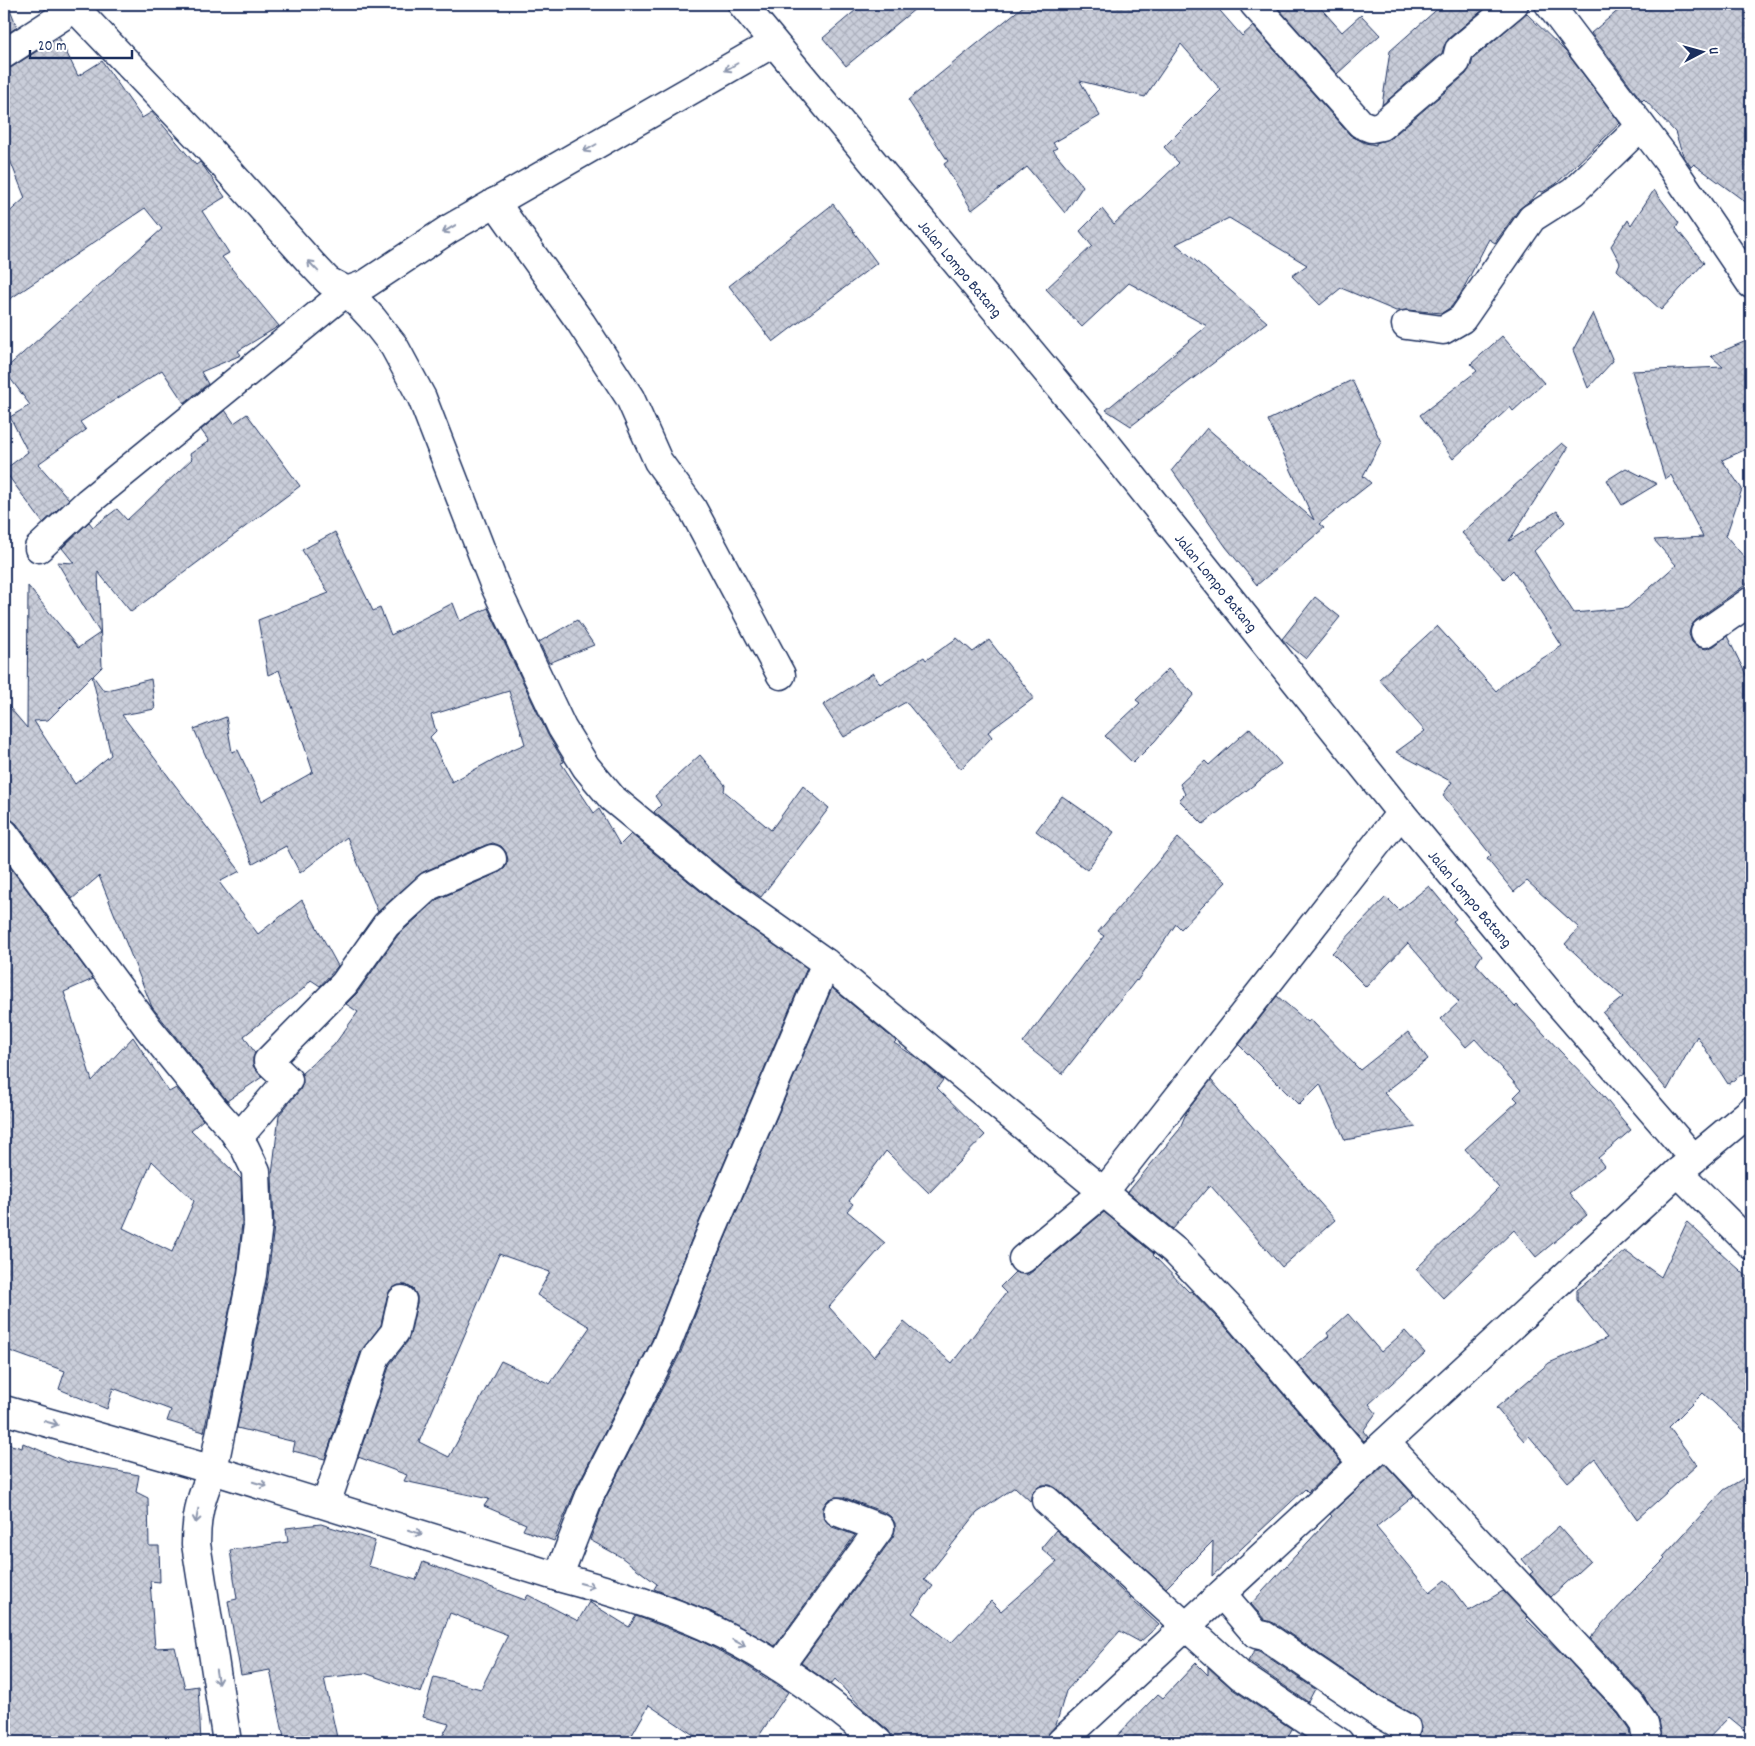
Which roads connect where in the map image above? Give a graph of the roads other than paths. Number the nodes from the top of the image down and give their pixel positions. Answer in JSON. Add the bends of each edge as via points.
{"nodes":[{"id":1,"x":742,"y":4,"type":"edge"},
{"id":2,"x":1254,"y":4,"type":"edge"},
{"id":3,"x":1514,"y":4,"type":"edge"},
{"id":4,"x":1549,"y":4,"type":"edge"},
{"id":5,"x":73,"y":6,"type":"edge"},
{"id":6,"x":773,"y":43,"type":"junction"},
{"id":7,"x":4,"y":54,"type":"edge"},
{"id":8,"x":1641,"y":126,"type":"junction"},
{"id":9,"x":495,"y":202,"type":"junction"},
{"id":10,"x":1751,"y":284,"type":"edge"},
{"id":11,"x":347,"y":291,"type":"junction"},
{"id":12,"x":1406,"y":324,"type":"dead end"},
{"id":13,"x":39,"y":548,"type":"dead end"},
{"id":14,"x":1751,"y":601,"type":"edge"},
{"id":15,"x":1705,"y":633,"type":"dead end"},
{"id":16,"x":781,"y":675,"type":"dead end"},
{"id":17,"x":1401,"y":813,"type":"junction"},
{"id":18,"x":4,"y":833,"type":"edge"},
{"id":19,"x":492,"y":859,"type":"dead end"},
{"id":20,"x":826,"y":963,"type":"junction"},
{"id":21,"x":1751,"y":1111,"type":"edge"},
{"id":22,"x":238,"y":1138,"type":"junction"},
{"id":23,"x":1686,"y":1165,"type":"junction"},
{"id":24,"x":1104,"y":1192,"type":"junction"},
{"id":25,"x":1751,"y":1245,"type":"edge"},
{"id":26,"x":1023,"y":1258,"type":"dead end"},
{"id":27,"x":402,"y":1300,"type":"dead end"},
{"id":28,"x":4,"y":1410,"type":"edge"},
{"id":29,"x":1386,"y":1442,"type":"junction"},
{"id":30,"x":1363,"y":1464,"type":"junction"},
{"id":31,"x":213,"y":1470,"type":"junction"},
{"id":32,"x":1046,"y":1500,"type":"dead end"},
{"id":33,"x":326,"y":1504,"type":"junction"},
{"id":34,"x":838,"y":1512,"type":"dead end"},
{"id":35,"x":558,"y":1577,"type":"junction"},
{"id":36,"x":1222,"y":1594,"type":"junction"},
{"id":37,"x":1185,"y":1627,"type":"junction"},
{"id":38,"x":779,"y":1667,"type":"junction"},
{"id":39,"x":1406,"y":1728,"type":"dead end"},
{"id":40,"x":227,"y":1742,"type":"edge"},
{"id":41,"x":878,"y":1742,"type":"edge"},
{"id":42,"x":1061,"y":1742,"type":"edge"},
{"id":43,"x":1339,"y":1742,"type":"edge"},
{"id":44,"x":1648,"y":1742,"type":"edge"}],
"edges":[{"from":1,"to":6,"type":"main road","name":"Jalan Lompo Batang"},
{"from":2,"to":3,"type":"main road","via":[[1361,124],[1371,128],[1381,126],[1456,62],[1459,50]]},
{"from":4,"to":8,"type":"main road"},
{"from":5,"to":7,"type":"main road"},
{"from":11,"to":5,"type":"main road","one_way":true,"via":[[328,281],[200,139]]},
{"from":6,"to":9,"type":"main road","one_way":true},
{"from":6,"to":17,"type":"main road","name":"Jalan Lompo Batang","via":[[1093,427]]},
{"from":8,"to":10,"type":"main road"},
{"from":8,"to":12,"type":"main road","via":[[1573,192],[1532,218],[1462,319],[1443,330]]},
{"from":9,"to":11,"type":"main road","one_way":true,"via":[[366,284]]},
{"from":9,"to":16,"type":"main road","via":[[630,398],[658,461],[692,508]]},
{"from":11,"to":13,"type":"main road","via":[[88,502]]},
{"from":11,"to":20,"type":"main road","via":[[394,346],[422,398],[494,584],[562,728],[586,767],[612,798],[726,892]]},
{"from":14,"to":15,"type":"main road"},
{"from":17,"to":23,"type":"main road","name":"Jalan Lompo Batang"},
{"from":17,"to":24,"type":"main road"},
{"from":18,"to":22,"type":"main road","via":[[149,1029]]},
{"from":19,"to":22,"type":"main road","via":[[430,886],[386,925],[344,984],[268,1061],[288,1080]]},
{"from":20,"to":24,"type":"main road"},
{"from":20,"to":35,"type":"main road","via":[[666,1346],[591,1494]]},
{"from":21,"to":23,"type":"main road"},
{"from":22,"to":31,"type":"main road","via":[[256,1171],[258,1224],[252,1276]]},
{"from":23,"to":25,"type":"main road","name":"Jalan Lompo Batang"},
{"from":23,"to":29,"type":"main road"},
{"from":24,"to":26,"type":"main road"},
{"from":24,"to":30,"type":"main road","via":[[1175,1251],[1236,1314]]},
{"from":27,"to":33,"type":"main road","via":[[395,1332],[376,1356]]},
{"from":28,"to":31,"type":"main road","one_way":true},
{"from":29,"to":30,"type":"main road"},
{"from":29,"to":44,"type":"main road","via":[[1630,1704],[1644,1724]]},
{"from":30,"to":36,"type":"main road"},
{"from":31,"to":33,"type":"main road","one_way":true},
{"from":31,"to":40,"type":"main road","one_way":true,"via":[[199,1507],[196,1544]]},
{"from":32,"to":37,"type":"main road"},
{"from":33,"to":35,"type":"main road","one_way":true},
{"from":34,"to":38,"type":"main road","via":[[880,1528]]},
{"from":35,"to":38,"type":"main road","one_way":true,"via":[[609,1591],[704,1626]]},
{"from":36,"to":37,"type":"main road"},
{"from":36,"to":39,"type":"main road","via":[[1256,1634],[1265,1636]]},
{"from":37,"to":42,"type":"main road"},
{"from":37,"to":43,"type":"main road","via":[[1241,1676]]},
{"from":38,"to":41,"type":"main road","via":[[841,1710]]}]}
